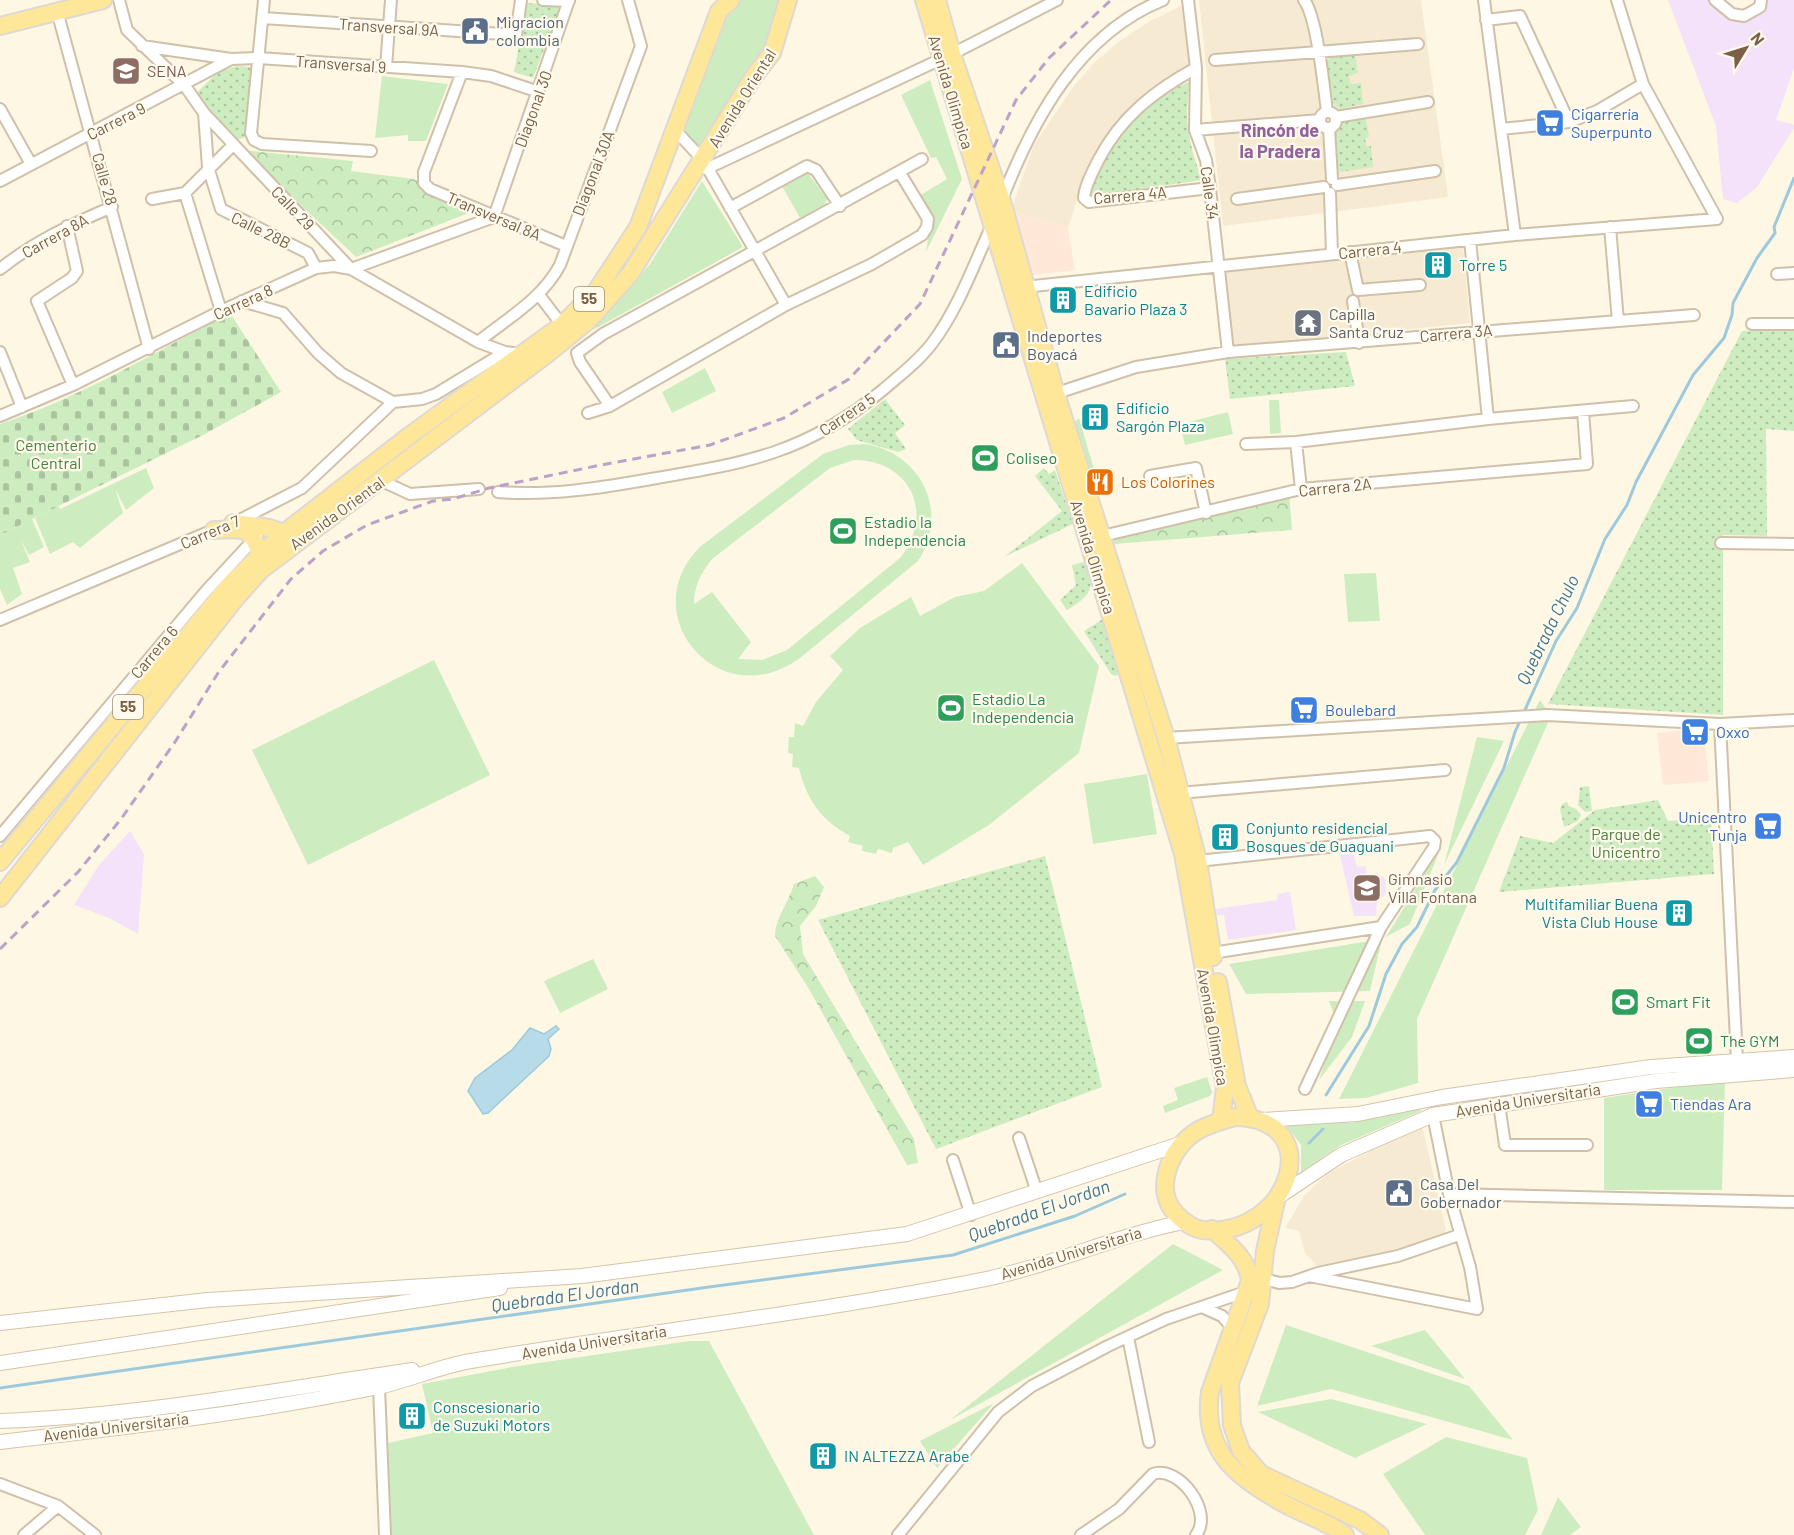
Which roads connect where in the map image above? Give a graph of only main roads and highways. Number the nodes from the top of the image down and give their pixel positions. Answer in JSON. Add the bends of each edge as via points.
{"nodes":[{"id":1,"x":788,"y":0,"type":"edge"},
{"id":2,"x":924,"y":0,"type":"edge"},
{"id":3,"x":937,"y":0,"type":"edge"},
{"id":4,"x":97,"y":1,"type":"edge"},
{"id":5,"x":724,"y":4,"type":"edge"},
{"id":6,"x":57,"y":5,"type":"edge"},
{"id":7,"x":0,"y":16,"type":"edge"},
{"id":8,"x":0,"y":26,"type":"edge"},
{"id":9,"x":946,"y":57,"type":"junction"},
{"id":10,"x":1050,"y":395,"type":"junction"},
{"id":11,"x":233,"y":524,"type":"road end"},
{"id":12,"x":214,"y":530,"type":"road end"},
{"id":13,"x":289,"y":538,"type":"junction"},
{"id":14,"x":1095,"y":538,"type":"junction"},
{"id":15,"x":260,"y":540,"type":"junction"},
{"id":16,"x":0,"y":862,"type":"edge"},
{"id":17,"x":0,"y":898,"type":"edge"},
{"id":18,"x":1794,"y":1057,"type":"edge"},
{"id":19,"x":1794,"y":1070,"type":"edge"},
{"id":20,"x":1256,"y":1119,"type":"junction"},
{"id":21,"x":1221,"y":1121,"type":"junction"},
{"id":22,"x":1183,"y":1143,"type":"junction"},
{"id":23,"x":1279,"y":1198,"type":"junction"},
{"id":24,"x":1184,"y":1222,"type":"junction"},
{"id":25,"x":1212,"y":1229,"type":"junction"},
{"id":26,"x":582,"y":1276,"type":"junction"},
{"id":27,"x":0,"y":1323,"type":"edge"},
{"id":28,"x":468,"y":1362,"type":"junction"},
{"id":29,"x":0,"y":1363,"type":"edge"},
{"id":30,"x":0,"y":1421,"type":"edge"},
{"id":31,"x":0,"y":1442,"type":"edge"},
{"id":32,"x":1346,"y":1535,"type":"edge"},
{"id":33,"x":1380,"y":1535,"type":"edge"}],
"edges":[{"from":1,"to":13,"type":"main road","name":"Avenida Oriental","number":"55","via":[[772,52],[754,76],[705,165],[611,298],[590,319],[382,481]]},
{"from":2,"to":9,"type":"main road","name":"Avenida Olimpica"},
{"from":3,"to":9,"type":"main road","name":"Avenida Olimpica"},
{"from":4,"to":6,"type":"main road"},
{"from":5,"to":13,"type":"main road","name":"Avenida Oriental","number":"55","via":[[651,197],[625,249],[597,290],[562,325],[513,353]]},
{"from":6,"to":7,"type":"main road"},
{"from":6,"to":8,"type":"main road"},
{"from":9,"to":10,"type":"main road","name":"Avenida Olimpica","via":[[992,224]]},
{"from":9,"to":10,"type":"main road","name":"Avenida Olimpica","via":[[1002,201]]},
{"from":10,"to":14,"type":"main road","name":"Avenida Olimpica"},
{"from":11,"to":15,"type":"main road"},
{"from":12,"to":15,"type":"main road","via":[[242,529]]},
{"from":13,"to":15,"type":"main road","name":"Avenida Oriental","number":"55"},
{"from":13,"to":15,"type":"main road"},
{"from":13,"to":17,"type":"main road","name":"Avenida Oriental","number":"55","via":[[235,599]]},
{"from":14,"to":20,"type":"main road","name":"Avenida Olimpica","via":[[1166,738],[1198,861],[1237,1086]]},
{"from":14,"to":21,"type":"main road","name":"Avenida Olimpica","via":[[1184,854],[1225,1088]]},
{"from":15,"to":16,"type":"main road","name":"Avenida Oriental","number":"55","via":[[230,584]]},
{"from":18,"to":20,"type":"main road","name":"Avenida Universitaria","via":[[1651,1067],[1442,1097],[1358,1114]]},
{"from":19,"to":23,"type":"main road","name":"Avenida Universitaria","via":[[1656,1081],[1433,1115],[1341,1155]]},
{"from":20,"to":21,"type":"main road"},
{"from":20,"to":23,"type":"main road","via":[[1280,1134],[1288,1151],[1289,1170]]},
{"from":21,"to":22,"type":"main road","via":[[1197,1131]]},
{"from":22,"to":24,"type":"main road","via":[[1171,1160],[1165,1194]]},
{"from":22,"to":26,"type":"main road","via":[[907,1234]]},
{"from":23,"to":25,"type":"main road","via":[[1240,1225]]},
{"from":23,"to":33,"type":"main road","via":[[1255,1323],[1230,1383],[1232,1425],[1241,1451],[1261,1474],[1359,1520]]},
{"from":24,"to":25,"type":"main road","via":[[1201,1230]]},
{"from":24,"to":28,"type":"main road","name":"Avenida Universitaria","via":[[1140,1230],[1064,1258],[989,1278],[829,1307]]},
{"from":25,"to":32,"type":"main road","via":[[1245,1264],[1250,1281],[1215,1372],[1208,1411],[1211,1435],[1224,1459],[1244,1479]]},
{"from":26,"to":27,"type":"main road","via":[[208,1300]]},
{"from":26,"to":29,"type":"main road"},
{"from":28,"to":30,"type":"main road","via":[[171,1405],[54,1419]]},
{"from":28,"to":31,"type":"main road","name":"Avenida Universitaria","via":[[379,1387],[183,1419]]}]}
